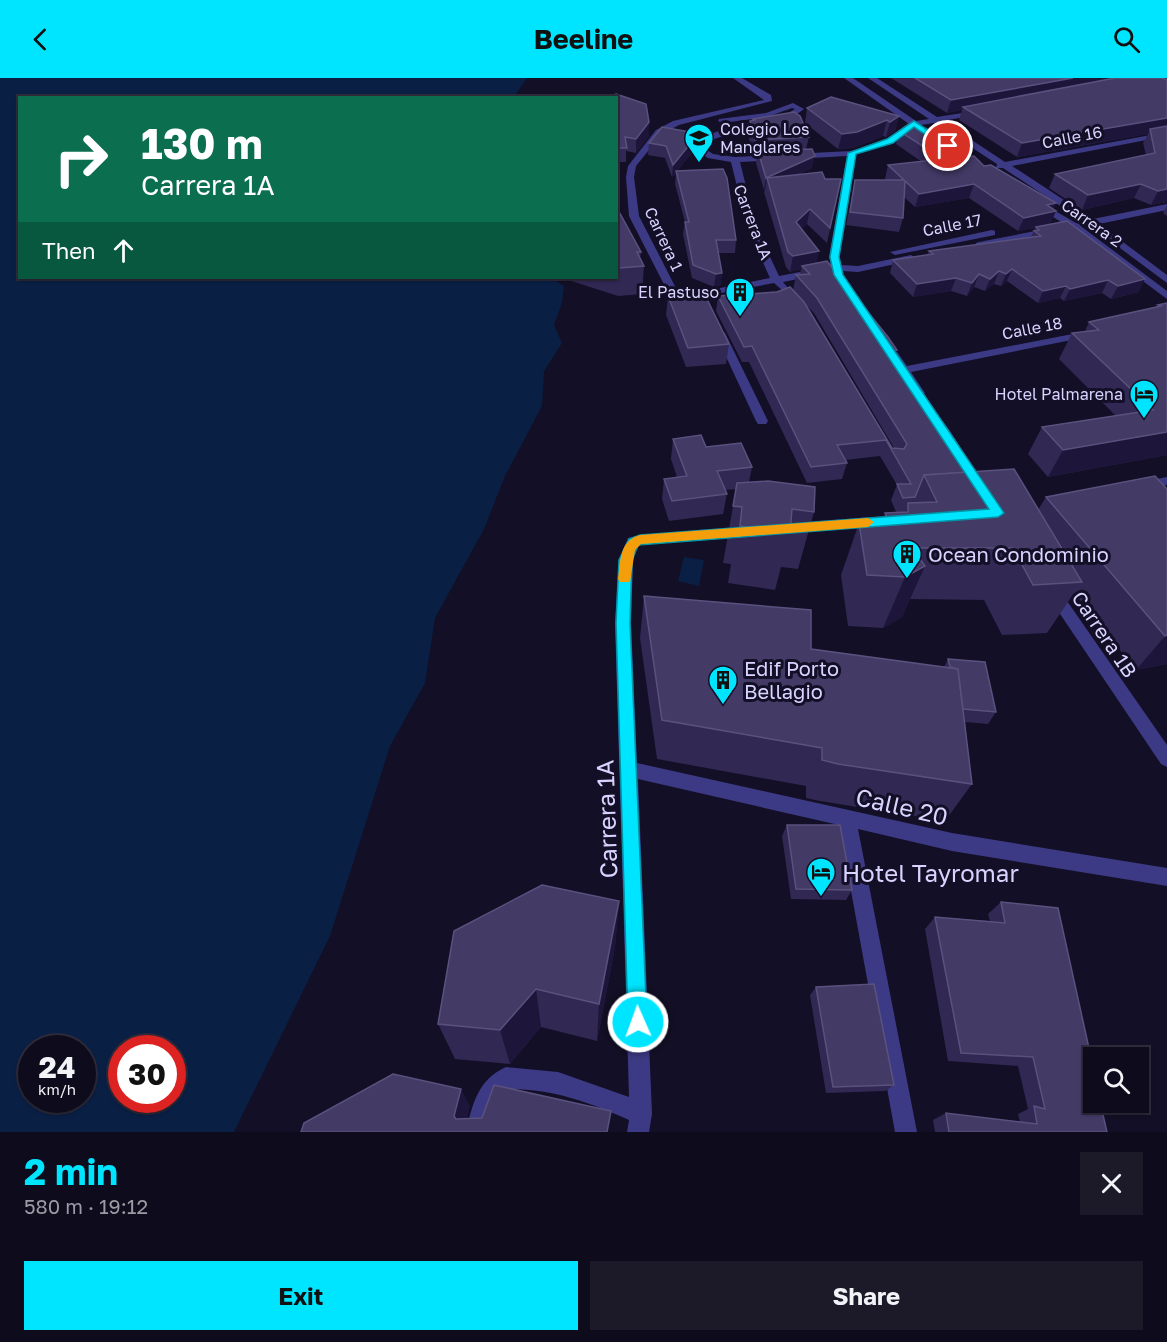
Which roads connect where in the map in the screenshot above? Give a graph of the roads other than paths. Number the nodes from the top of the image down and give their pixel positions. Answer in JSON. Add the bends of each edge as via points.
{"nodes":[{"id":1,"x":738,"y":78,"type":"edge"},
{"id":2,"x":848,"y":78,"type":"edge"},
{"id":3,"x":872,"y":78,"type":"edge"},
{"id":4,"x":992,"y":109,"type":"edge"},
{"id":5,"x":934,"y":120,"type":"junction"},
{"id":6,"x":676,"y":123,"type":"junction"},
{"id":7,"x":914,"y":124,"type":"junction"},
{"id":8,"x":1167,"y":134,"type":"edge"},
{"id":9,"x":933,"y":137,"type":"edge"},
{"id":10,"x":852,"y":153,"type":"junction"},
{"id":11,"x":735,"y":160,"type":"junction"},
{"id":12,"x":1002,"y":165,"type":"junction"},
{"id":13,"x":992,"y":167,"type":"edge"},
{"id":14,"x":1028,"y":198,"type":"edge"},
{"id":15,"x":1167,"y":207,"type":"edge"},
{"id":16,"x":1092,"y":223,"type":"junction"},
{"id":17,"x":1075,"y":226,"type":"junction"},
{"id":18,"x":968,"y":238,"type":"junction"},
{"id":19,"x":979,"y":245,"type":"junction"},
{"id":20,"x":836,"y":268,"type":"junction"},
{"id":21,"x":1167,"y":280,"type":"edge"},
{"id":22,"x":777,"y":282,"type":"junction"},
{"id":23,"x":845,"y":285,"type":"edge"},
{"id":24,"x":1167,"y":296,"type":"edge"},
{"id":25,"x":792,"y":298,"type":"edge"},
{"id":26,"x":677,"y":300,"type":"joint"},
{"id":27,"x":717,"y":327,"type":"edge"},
{"id":28,"x":878,"y":332,"type":"edge"},
{"id":29,"x":1098,"y":332,"type":"edge"},
{"id":30,"x":904,"y":370,"type":"junction"},
{"id":31,"x":929,"y":408,"type":"edge"},
{"id":32,"x":762,"y":421,"type":"dead end"},
{"id":33,"x":1167,"y":481,"type":"edge"},
{"id":34,"x":1122,"y":490,"type":"edge"},
{"id":35,"x":916,"y":519,"type":"edge"},
{"id":36,"x":1045,"y":582,"type":"edge"},
{"id":37,"x":1167,"y":759,"type":"edge"},
{"id":38,"x":628,"y":769,"type":"junction"},
{"id":39,"x":847,"y":818,"type":"junction"},
{"id":40,"x":1167,"y":878,"type":"edge"},
{"id":41,"x":639,"y":1123,"type":"edge"},
{"id":42,"x":477,"y":1132,"type":"edge"},
{"id":43,"x":906,"y":1132,"type":"edge"}],
"edges":[{"from":1,"to":6,"type":"street","name":"Carrera 1","via":[[768,97],[768,101]]},
{"from":2,"to":7,"type":"street"},
{"from":3,"to":5,"type":"street","name":"Carrera 2"},
{"from":4,"to":5,"type":"street"},
{"from":5,"to":7,"type":"street"},
{"from":5,"to":12,"type":"street","name":"Carrera 2"},
{"from":6,"to":11,"type":"street","via":[[692,125],[767,115],[798,106],[800,109],[790,116],[702,141],[700,149],[711,156]]},
{"from":6,"to":26,"type":"street","name":"Carrera 1","via":[[658,132],[632,166],[630,177],[634,216]]},
{"from":7,"to":9,"type":"street"},
{"from":7,"to":10,"type":"street","via":[[890,141]]},
{"from":8,"to":12,"type":"street","name":"Calle 16"},
{"from":10,"to":11,"type":"street"},
{"from":10,"to":20,"type":"street","via":[[834,257]]},
{"from":11,"to":22,"type":"street","name":"Carrera 1A","via":[[741,196]]},
{"from":12,"to":13,"type":"street","name":"Calle 16"},
{"from":12,"to":16,"type":"street","name":"Carrera 2"},
{"from":14,"to":17,"type":"street","name":"Carrera 2"},
{"from":15,"to":16,"type":"street","name":"Calle 17"},
{"from":16,"to":17,"type":"street","name":"Calle 17"},
{"from":16,"to":21,"type":"street","name":"Carrera 2"},
{"from":17,"to":18,"type":"street","name":"Calle 17","via":[[1046,222]]},
{"from":17,"to":19,"type":"street","name":"Calle 17"},
{"from":17,"to":24,"type":"street","name":"Carrera 2"},
{"from":18,"to":19,"type":"street"},
{"from":18,"to":20,"type":"street","name":"Calle 17","via":[[850,260]]},
{"from":19,"to":20,"type":"street","name":"Calle 17","via":[[858,268]]},
{"from":20,"to":22,"type":"street","name":"Calle 17"},
{"from":20,"to":23,"type":"street"},
{"from":22,"to":25,"type":"street","name":"Carrera 1A"},
{"from":22,"to":26,"type":"street","name":"Calle 17","via":[[704,300]]},
{"from":27,"to":32,"type":"street"},
{"from":28,"to":30,"type":"street"},
{"from":29,"to":30,"type":"street","name":"Calle 18"},
{"from":30,"to":31,"type":"street"},
{"from":33,"to":34,"type":"street"},
{"from":35,"to":38,"type":"street","name":"Carrera 1A","via":[[633,542],[626,560],[623,623]]},
{"from":36,"to":37,"type":"street","name":"Carrera 1B"},
{"from":38,"to":39,"type":"street","name":"Calle 20"},
{"from":38,"to":41,"type":"street","name":"Carrera 1A"},
{"from":39,"to":40,"type":"street","name":"Calle 20","via":[[952,842]]},
{"from":39,"to":43,"type":"street"},
{"from":41,"to":42,"type":"street","via":[[593,1092],[527,1077],[506,1078],[485,1099]]}]}
